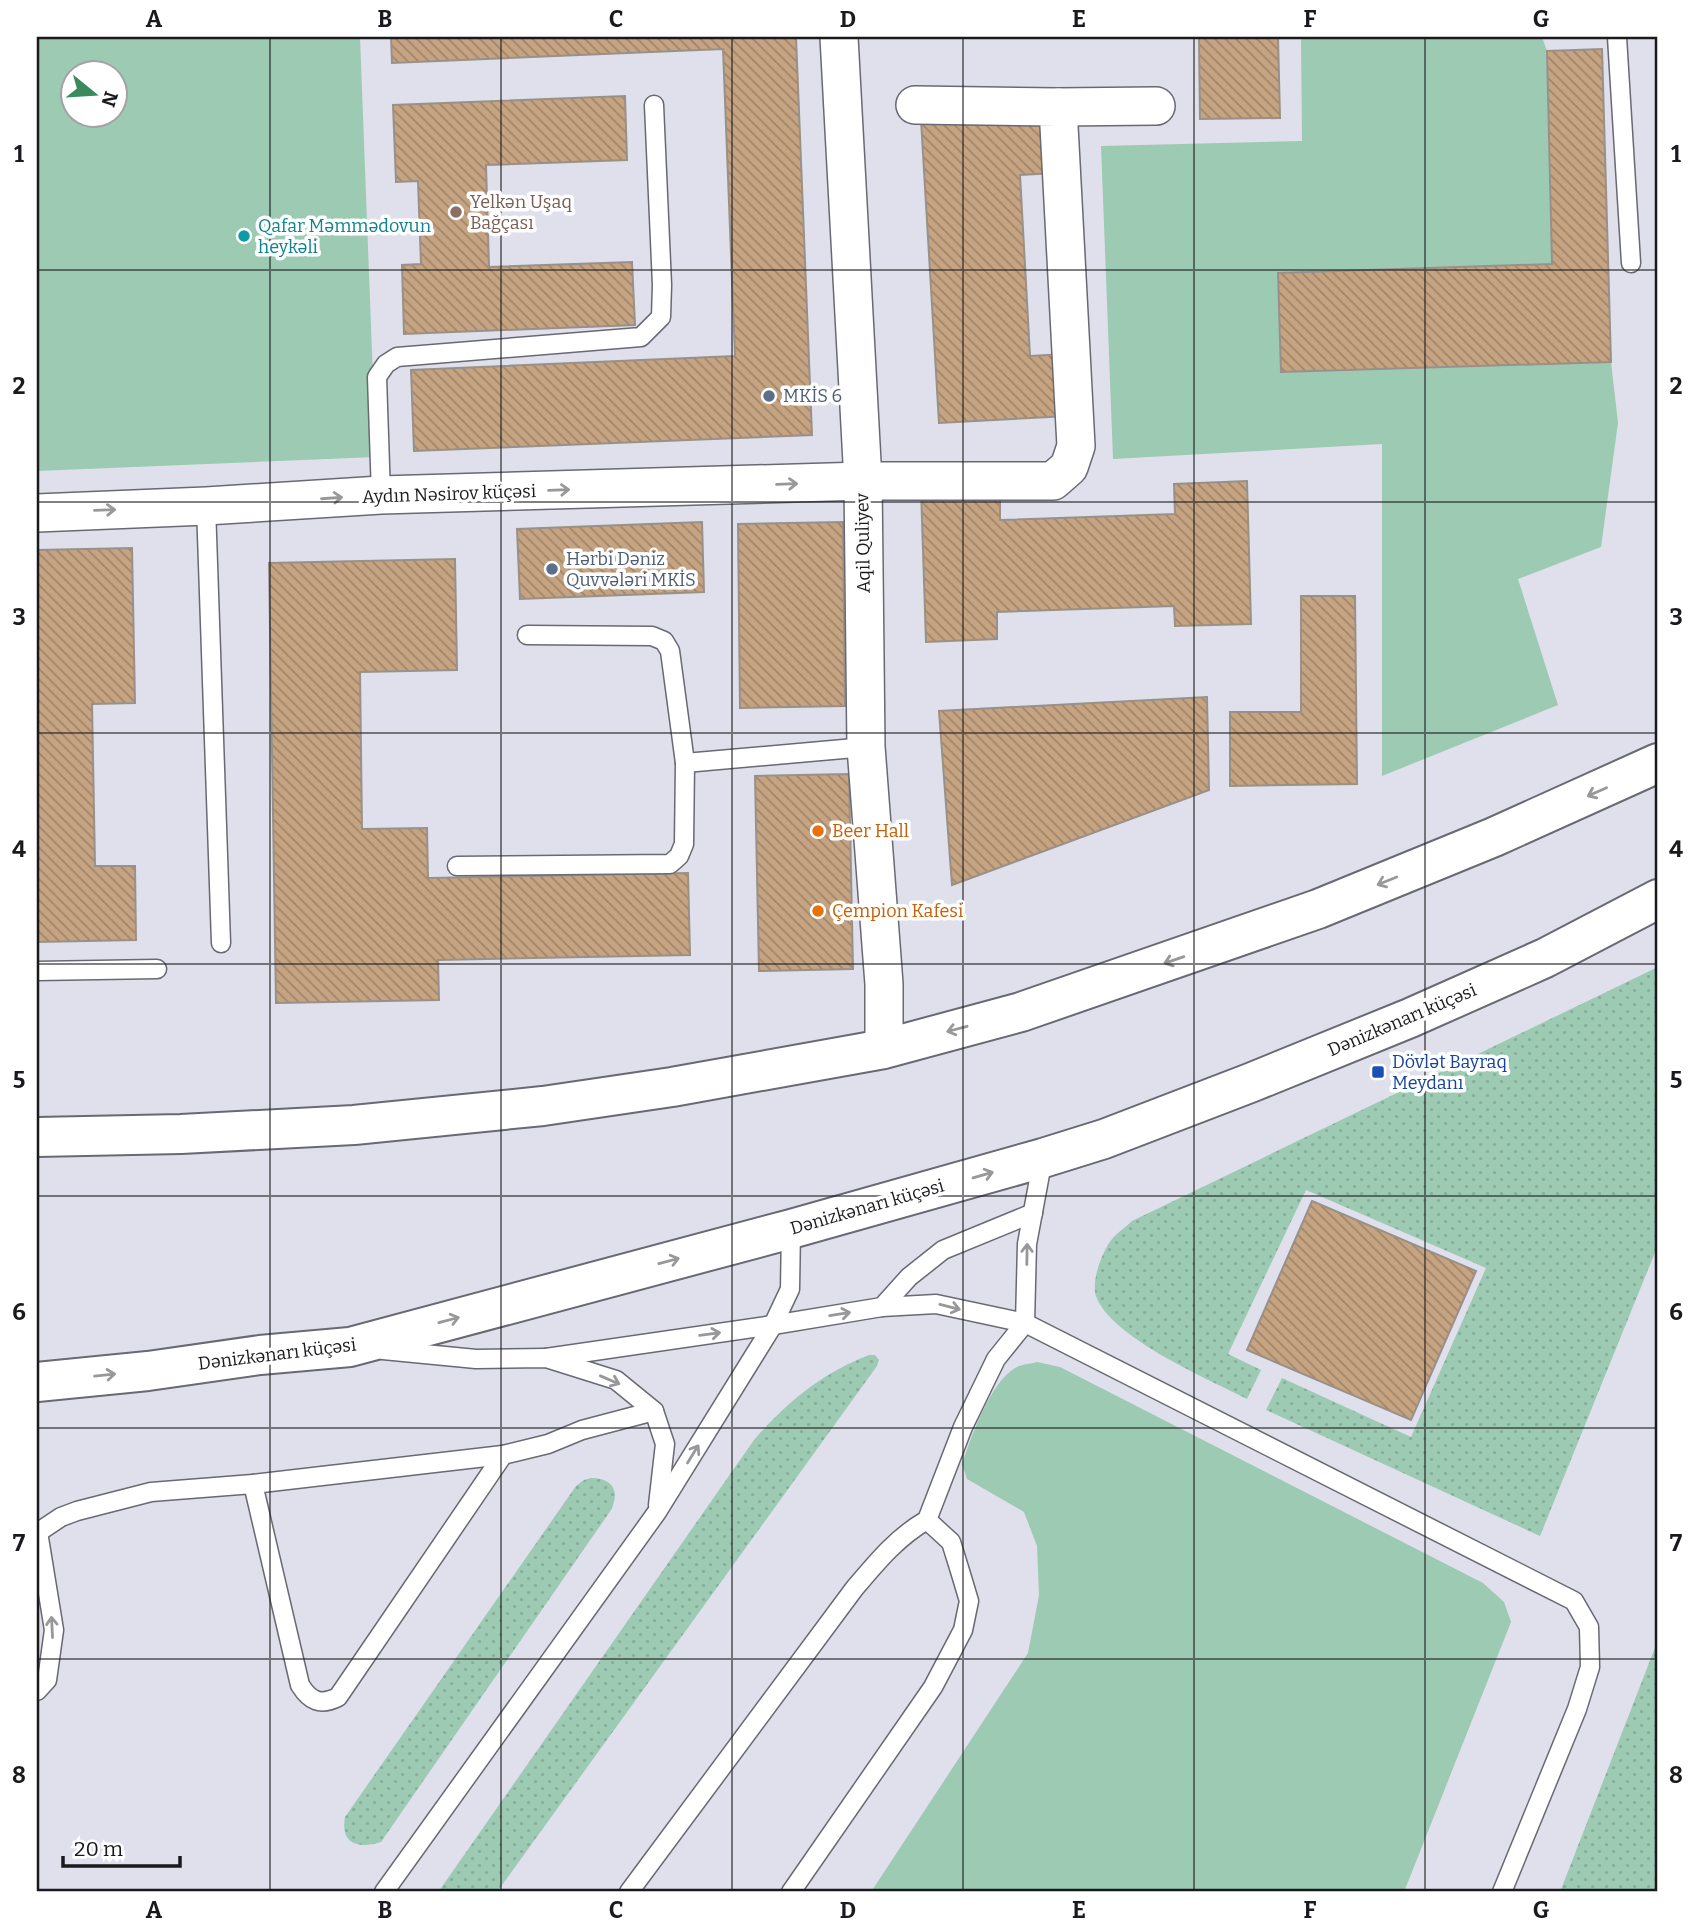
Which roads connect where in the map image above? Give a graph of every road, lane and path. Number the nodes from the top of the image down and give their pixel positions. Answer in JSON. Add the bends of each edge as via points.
{"nodes":[{"id":1,"x":839,"y":37,"type":"edge"},
{"id":2,"x":1617,"y":37,"type":"edge"},
{"id":3,"x":654,"y":105,"type":"dead end"},
{"id":4,"x":915,"y":105,"type":"dead end"},
{"id":5,"x":1156,"y":106,"type":"dead end"},
{"id":6,"x":1058,"y":107,"type":"junction"},
{"id":7,"x":1631,"y":263,"type":"dead end"},
{"id":8,"x":863,"y":481,"type":"junction"},
{"id":9,"x":381,"y":495,"type":"junction"},
{"id":10,"x":206,"y":506,"type":"junction"},
{"id":11,"x":37,"y":513,"type":"edge"},
{"id":12,"x":527,"y":635,"type":"dead end"},
{"id":13,"x":866,"y":747,"type":"junction"},
{"id":14,"x":685,"y":763,"type":"junction"},
{"id":15,"x":1658,"y":763,"type":"edge"},
{"id":16,"x":457,"y":866,"type":"dead end"},
{"id":17,"x":1658,"y":899,"type":"edge"},
{"id":18,"x":221,"y":943,"type":"dead end"},
{"id":19,"x":157,"y":968,"type":"dead end"},
{"id":20,"x":37,"y":971,"type":"edge"},
{"id":21,"x":884,"y":1049,"type":"junction"},
{"id":22,"x":37,"y":1137,"type":"edge"},
{"id":23,"x":1043,"y":1158,"type":"junction"},
{"id":24,"x":1033,"y":1213,"type":"junction"},
{"id":25,"x":791,"y":1229,"type":"junction"},
{"id":26,"x":882,"y":1307,"type":"junction"},
{"id":27,"x":1025,"y":1323,"type":"junction"},
{"id":28,"x":773,"y":1325,"type":"junction"},
{"id":29,"x":350,"y":1347,"type":"junction"},
{"id":30,"x":545,"y":1358,"type":"junction"},
{"id":31,"x":37,"y":1382,"type":"edge"},
{"id":32,"x":654,"y":1411,"type":"junction"},
{"id":33,"x":503,"y":1455,"type":"junction"},
{"id":34,"x":253,"y":1484,"type":"junction"},
{"id":35,"x":657,"y":1512,"type":"junction"},
{"id":36,"x":927,"y":1520,"type":"junction"},
{"id":37,"x":37,"y":1532,"type":"edge"},
{"id":38,"x":37,"y":1691,"type":"edge"},
{"id":39,"x":384,"y":1892,"type":"edge"},
{"id":40,"x":629,"y":1892,"type":"edge"},
{"id":41,"x":791,"y":1892,"type":"edge"},
{"id":42,"x":1502,"y":1892,"type":"edge"}],
"edges":[{"from":1,"to":8,"type":"street","name":"Aqil Quliyev"},
{"from":2,"to":7,"type":"lane"},
{"from":3,"to":9,"type":"lane","via":[[661,317],[641,337],[397,357],[377,377]]},
{"from":4,"to":6,"type":"street"},
{"from":5,"to":6,"type":"street"},
{"from":6,"to":8,"type":"street","name":"Aydın Nəsirov küçəsi","via":[[1076,446],[1069,467],[1053,481]]},
{"from":9,"to":8,"type":"street","name":"Aydın Nəsirov küçəsi","one_way":true},
{"from":8,"to":13,"type":"street","name":"Aqil Quliyev"},
{"from":10,"to":9,"type":"street","name":"Aydın Nəsirov küçəsi","one_way":true},
{"from":11,"to":10,"type":"street","name":"Aydın Nəsirov küçəsi","one_way":true},
{"from":10,"to":18,"type":"lane"},
{"from":12,"to":14,"type":"lane","via":[[652,636],[664,641],[670,651]]},
{"from":13,"to":14,"type":"lane"},
{"from":13,"to":21,"type":"street","name":"Aqil Quliyev","via":[[884,984]]},
{"from":14,"to":16,"type":"lane","via":[[684,844],[670,864]]},
{"from":15,"to":21,"type":"highway","one_way":true,"via":[[1318,909],[1021,1012]]},
{"from":17,"to":23,"type":"highway","name":"Dənizkənarı küçəsi","via":[[1545,958],[1410,1018],[1116,1134]]},
{"from":19,"to":20,"type":"lane"},
{"from":21,"to":22,"type":"highway","via":[[543,1106],[355,1125]]},
{"from":23,"to":24,"type":"lane"},
{"from":25,"to":23,"type":"highway","name":"Dənizkənarı küçəsi","one_way":true},
{"from":24,"to":26,"type":"lane","via":[[943,1250]]},
{"from":27,"to":24,"type":"lane","one_way":true,"via":[[1027,1244]]},
{"from":25,"to":28,"type":"lane","via":[[790,1289]]},
{"from":29,"to":25,"type":"highway","name":"Dənizkənarı küçəsi","one_way":true},
{"from":26,"to":27,"type":"lane","one_way":true,"via":[[936,1304]]},
{"from":28,"to":26,"type":"lane","one_way":true},
{"from":27,"to":36,"type":"lane","via":[[996,1359],[963,1427]]},
{"from":27,"to":42,"type":"lane","via":[[1574,1601],[1589,1628],[1590,1667]]},
{"from":30,"to":28,"type":"lane","one_way":true},
{"from":35,"to":28,"type":"lane","one_way":true},
{"from":29,"to":30,"type":"lane","via":[[476,1359]]},
{"from":31,"to":29,"type":"highway","name":"Dənizkənarı küçəsi","one_way":true},
{"from":30,"to":32,"type":"lane","one_way":true,"via":[[616,1380]]},
{"from":32,"to":33,"type":"lane"},
{"from":32,"to":35,"type":"lane","via":[[665,1444]]},
{"from":33,"to":34,"type":"lane"},
{"from":33,"to":34,"type":"lane","via":[[338,1697],[320,1703],[308,1698],[300,1685]]},
{"from":34,"to":37,"type":"lane","via":[[151,1492],[77,1511]]},
{"from":35,"to":39,"type":"lane"},
{"from":36,"to":40,"type":"lane","via":[[889,1549],[854,1589]]},
{"from":36,"to":41,"type":"lane","via":[[951,1542],[969,1601],[963,1630],[933,1686]]},
{"from":38,"to":37,"type":"lane","one_way":true,"via":[[47,1680],[54,1630]]}]}
